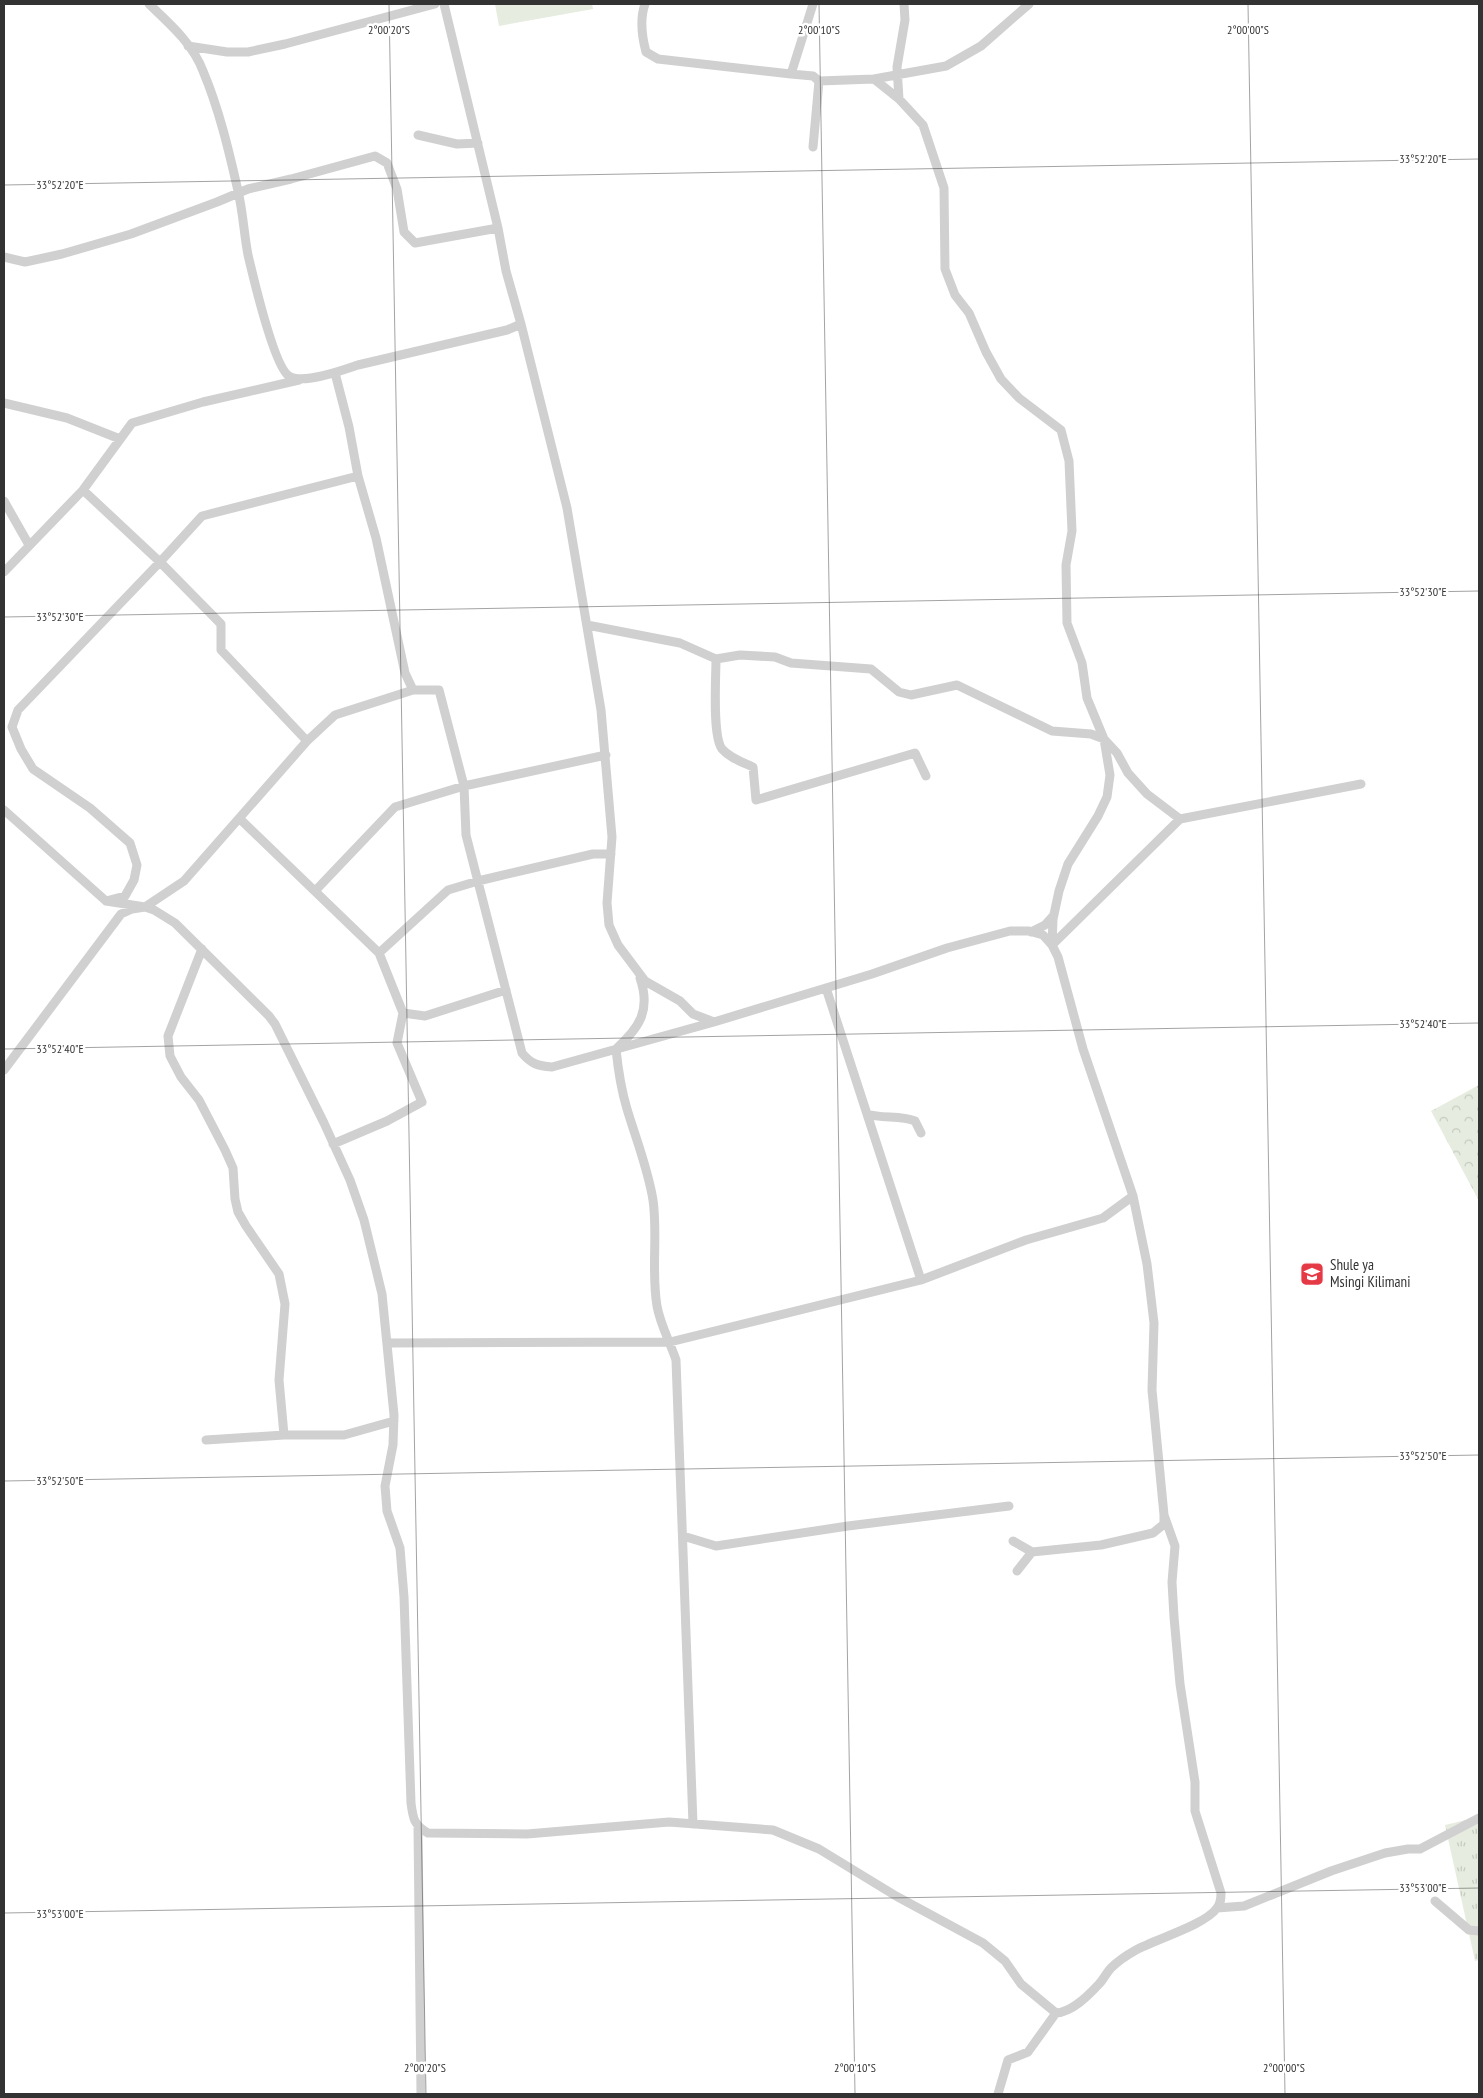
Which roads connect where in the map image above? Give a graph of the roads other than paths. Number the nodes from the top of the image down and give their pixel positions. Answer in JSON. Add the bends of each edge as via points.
{"nodes":[{"id":1,"x":150,"y":4,"type":"edge"},
{"id":2,"x":436,"y":4,"type":"edge"},
{"id":3,"x":444,"y":4,"type":"edge"},
{"id":4,"x":645,"y":4,"type":"edge"},
{"id":5,"x":813,"y":4,"type":"edge"},
{"id":6,"x":904,"y":4,"type":"edge"},
{"id":7,"x":1028,"y":4,"type":"edge"},
{"id":8,"x":188,"y":46,"type":"junction"},
{"id":9,"x":791,"y":74,"type":"junction"},
{"id":10,"x":898,"y":75,"type":"junction"},
{"id":11,"x":874,"y":79,"type":"junction"},
{"id":12,"x":819,"y":81,"type":"junction"},
{"id":13,"x":898,"y":99,"type":"junction"},
{"id":14,"x":418,"y":135,"type":"dead end"},
{"id":15,"x":478,"y":143,"type":"junction"},
{"id":16,"x":813,"y":146,"type":"dead end"},
{"id":17,"x":239,"y":192,"type":"junction"},
{"id":18,"x":498,"y":228,"type":"junction"},
{"id":19,"x":4,"y":257,"type":"edge"},
{"id":20,"x":521,"y":324,"type":"junction"},
{"id":21,"x":336,"y":373,"type":"junction"},
{"id":22,"x":302,"y":380,"type":"junction"},
{"id":23,"x":4,"y":404,"type":"edge"},
{"id":24,"x":120,"y":439,"type":"junction"},
{"id":25,"x":358,"y":476,"type":"junction"},
{"id":26,"x":83,"y":490,"type":"junction"},
{"id":27,"x":4,"y":501,"type":"edge"},
{"id":28,"x":29,"y":545,"type":"junction"},
{"id":29,"x":160,"y":562,"type":"junction"},
{"id":30,"x":4,"y":572,"type":"edge"},
{"id":31,"x":587,"y":625,"type":"junction"},
{"id":32,"x":716,"y":660,"type":"junction"},
{"id":33,"x":413,"y":690,"type":"junction"},
{"id":34,"x":1104,"y":739,"type":"junction"},
{"id":35,"x":307,"y":742,"type":"junction"},
{"id":36,"x":606,"y":755,"type":"junction"},
{"id":37,"x":926,"y":776,"type":"dead end"},
{"id":38,"x":1361,"y":784,"type":"dead end"},
{"id":39,"x":464,"y":786,"type":"junction"},
{"id":40,"x":4,"y":810,"type":"edge"},
{"id":41,"x":240,"y":819,"type":"junction"},
{"id":42,"x":1180,"y":819,"type":"junction"},
{"id":43,"x":611,"y":854,"type":"junction"},
{"id":44,"x":478,"y":880,"type":"junction"},
{"id":45,"x":315,"y":891,"type":"junction"},
{"id":46,"x":106,"y":901,"type":"junction"},
{"id":47,"x":145,"y":907,"type":"junction"},
{"id":48,"x":1054,"y":915,"type":"junction"},
{"id":49,"x":1031,"y":932,"type":"junction"},
{"id":50,"x":1052,"y":945,"type":"junction"},
{"id":51,"x":202,"y":949,"type":"junction"},
{"id":52,"x":379,"y":953,"type":"junction"},
{"id":53,"x":638,"y":973,"type":"junction"},
{"id":54,"x":826,"y":988,"type":"junction"},
{"id":55,"x":506,"y":990,"type":"junction"},
{"id":56,"x":403,"y":1012,"type":"junction"},
{"id":57,"x":714,"y":1022,"type":"junction"},
{"id":58,"x":616,"y":1049,"type":"junction"},
{"id":59,"x":4,"y":1070,"type":"edge"},
{"id":60,"x":870,"y":1117,"type":"junction"},
{"id":61,"x":921,"y":1133,"type":"dead end"},
{"id":62,"x":334,"y":1144,"type":"junction"},
{"id":63,"x":1133,"y":1196,"type":"junction"},
{"id":64,"x":921,"y":1280,"type":"junction"},
{"id":65,"x":670,"y":1342,"type":"junction"},
{"id":66,"x":387,"y":1343,"type":"junction"},
{"id":67,"x":394,"y":1421,"type":"junction"},
{"id":68,"x":284,"y":1434,"type":"junction"},
{"id":69,"x":206,"y":1440,"type":"dead end"},
{"id":70,"x":1009,"y":1506,"type":"dead end"},
{"id":71,"x":1164,"y":1515,"type":"junction"},
{"id":72,"x":682,"y":1536,"type":"junction"},
{"id":73,"x":1013,"y":1541,"type":"dead end"},
{"id":74,"x":1032,"y":1552,"type":"junction"},
{"id":75,"x":1017,"y":1571,"type":"dead end"},
{"id":76,"x":1479,"y":1818,"type":"edge"},
{"id":77,"x":693,"y":1824,"type":"junction"},
{"id":78,"x":418,"y":1828,"type":"junction"},
{"id":79,"x":1435,"y":1900,"type":"dead end"},
{"id":80,"x":1217,"y":1908,"type":"junction"},
{"id":81,"x":1479,"y":1932,"type":"edge"},
{"id":82,"x":1056,"y":2013,"type":"junction"},
{"id":83,"x":421,"y":2094,"type":"edge"},
{"id":84,"x":998,"y":2094,"type":"edge"}],
"edges":[{"from":1,"to":8,"type":"street"},
{"from":2,"to":8,"type":"street","via":[[248,52]]},
{"from":3,"to":15,"type":"street"},
{"from":4,"to":9,"type":"street","via":[[642,39],[646,52],[658,59]]},
{"from":5,"to":9,"type":"street"},
{"from":6,"to":10,"type":"street"},
{"from":7,"to":10,"type":"street","via":[[981,46],[946,66]]},
{"from":8,"to":17,"type":"street","via":[[204,72]]},
{"from":9,"to":12,"type":"street","via":[[813,76]]},
{"from":10,"to":11,"type":"street"},
{"from":10,"to":13,"type":"street"},
{"from":11,"to":12,"type":"street"},
{"from":11,"to":13,"type":"street"},
{"from":12,"to":16,"type":"street"},
{"from":13,"to":34,"type":"street","via":[[923,126],[944,188],[945,269],[954,295],[969,313],[1001,379],[1019,398],[1060,430],[1069,461],[1071,492],[1072,530],[1066,565],[1067,623],[1082,663],[1087,698]]},
{"from":14,"to":15,"type":"street","via":[[457,144]]},
{"from":15,"to":18,"type":"street"},
{"from":17,"to":18,"type":"street","via":[[375,156],[387,163],[397,189],[404,232],[416,243]]},
{"from":17,"to":19,"type":"street","via":[[131,234],[62,254],[24,262]]},
{"from":17,"to":22,"type":"street","via":[[248,254],[278,362],[288,376]]},
{"from":18,"to":20,"type":"street"},
{"from":20,"to":21,"type":"street"},
{"from":20,"to":31,"type":"street","via":[[567,508]]},
{"from":21,"to":22,"type":"street"},
{"from":21,"to":25,"type":"street"},
{"from":22,"to":24,"type":"street","via":[[203,402],[132,423]]},
{"from":23,"to":24,"type":"street","via":[[67,418]]},
{"from":24,"to":26,"type":"street"},
{"from":25,"to":29,"type":"street","via":[[202,516]]},
{"from":25,"to":33,"type":"street","via":[[376,538],[405,673]]},
{"from":26,"to":28,"type":"street"},
{"from":26,"to":29,"type":"street"},
{"from":27,"to":28,"type":"street"},
{"from":28,"to":30,"type":"street"},
{"from":29,"to":35,"type":"street","via":[[221,624],[221,650]]},
{"from":29,"to":46,"type":"street","via":[[18,710],[12,727],[33,769],[90,808],[130,843],[137,865],[134,880],[125,896]]},
{"from":31,"to":32,"type":"street","via":[[680,643]]},
{"from":31,"to":36,"type":"street"},
{"from":32,"to":34,"type":"street","via":[[740,655],[758,656],[775,657],[791,663],[871,669],[898,692],[911,695],[957,686],[1052,731],[1092,734]]},
{"from":32,"to":37,"type":"street","via":[[714,712],[721,748],[731,757],[753,767],[756,800],[915,753]]},
{"from":33,"to":35,"type":"street","via":[[335,715]]},
{"from":33,"to":39,"type":"street","via":[[439,690]]},
{"from":34,"to":42,"type":"street","via":[[1147,794]]},
{"from":34,"to":48,"type":"street","via":[[1110,775],[1107,797],[1068,864]]},
{"from":35,"to":41,"type":"street"},
{"from":36,"to":39,"type":"street"},
{"from":36,"to":43,"type":"street"},
{"from":38,"to":42,"type":"street"},
{"from":39,"to":44,"type":"street","via":[[466,835]]},
{"from":39,"to":45,"type":"street","via":[[395,808]]},
{"from":40,"to":46,"type":"street"},
{"from":41,"to":45,"type":"street"},
{"from":41,"to":47,"type":"street","via":[[184,881]]},
{"from":42,"to":50,"type":"street"},
{"from":43,"to":44,"type":"street","via":[[593,854]]},
{"from":43,"to":53,"type":"street","via":[[606,902],[609,925],[618,945]]},
{"from":44,"to":52,"type":"street","via":[[448,890]]},
{"from":44,"to":55,"type":"street"},
{"from":45,"to":52,"type":"street"},
{"from":46,"to":47,"type":"street"},
{"from":47,"to":51,"type":"street","via":[[175,922]]},
{"from":47,"to":59,"type":"street","via":[[121,914]]},
{"from":48,"to":49,"type":"street","via":[[1045,925]]},
{"from":48,"to":50,"type":"street"},
{"from":49,"to":50,"type":"street","via":[[1043,935]]},
{"from":49,"to":54,"type":"street","via":[[1010,931],[947,948]]},
{"from":50,"to":63,"type":"street"},
{"from":51,"to":62,"type":"street","via":[[275,1024]]},
{"from":51,"to":68,"type":"street","via":[[168,1036],[170,1056],[199,1100],[233,1168],[234,1199],[238,1212],[278,1274],[285,1304],[279,1380]]},
{"from":52,"to":56,"type":"street"},
{"from":53,"to":57,"type":"street","via":[[645,981],[680,1001],[693,1014]]},
{"from":53,"to":58,"type":"street","via":[[643,987],[641,1021]]},
{"from":54,"to":57,"type":"street"},
{"from":54,"to":60,"type":"street"},
{"from":55,"to":56,"type":"street","via":[[425,1016]]},
{"from":55,"to":58,"type":"street","via":[[522,1053],[528,1061],[538,1066],[552,1066]]},
{"from":56,"to":62,"type":"street","via":[[397,1043],[422,1102]]},
{"from":57,"to":58,"type":"street"},
{"from":58,"to":65,"type":"street","via":[[627,1107],[652,1200],[657,1308]]},
{"from":60,"to":61,"type":"street","via":[[909,1119],[915,1121]]},
{"from":60,"to":64,"type":"street"},
{"from":62,"to":66,"type":"street","via":[[364,1220],[382,1294]]},
{"from":63,"to":64,"type":"street","via":[[1103,1218],[1026,1240]]},
{"from":63,"to":71,"type":"street","via":[[1152,1302],[1152,1390]]},
{"from":64,"to":65,"type":"street"},
{"from":65,"to":66,"type":"street"},
{"from":65,"to":72,"type":"street","via":[[676,1360]]},
{"from":66,"to":67,"type":"street"},
{"from":67,"to":68,"type":"street","via":[[344,1435]]},
{"from":67,"to":78,"type":"street","via":[[394,1445],[385,1486],[388,1510],[400,1548],[410,1803],[413,1821]]},
{"from":68,"to":69,"type":"street"},
{"from":70,"to":72,"type":"street","via":[[716,1546]]},
{"from":71,"to":74,"type":"street","via":[[1164,1524],[1153,1533],[1101,1545]]},
{"from":71,"to":80,"type":"street","via":[[1175,1546],[1174,1617],[1180,1684],[1195,1782],[1194,1811],[1221,1893]]},
{"from":72,"to":77,"type":"street"},
{"from":73,"to":74,"type":"street"},
{"from":74,"to":75,"type":"street"},
{"from":76,"to":80,"type":"street","via":[[1420,1849],[1385,1853],[1244,1906]]},
{"from":77,"to":78,"type":"street","via":[[669,1822],[527,1834],[470,1835],[428,1833]]},
{"from":77,"to":82,"type":"street","via":[[773,1830],[818,1849],[984,1943],[1005,1961],[1021,1984]]},
{"from":78,"to":83,"type":"street"},
{"from":79,"to":81,"type":"street","via":[[1469,1930]]},
{"from":80,"to":82,"type":"street","via":[[1195,1923],[1130,1953],[1078,2003],[1066,2012]]},
{"from":82,"to":84,"type":"street","via":[[1028,2052],[1008,2060]]}]}
